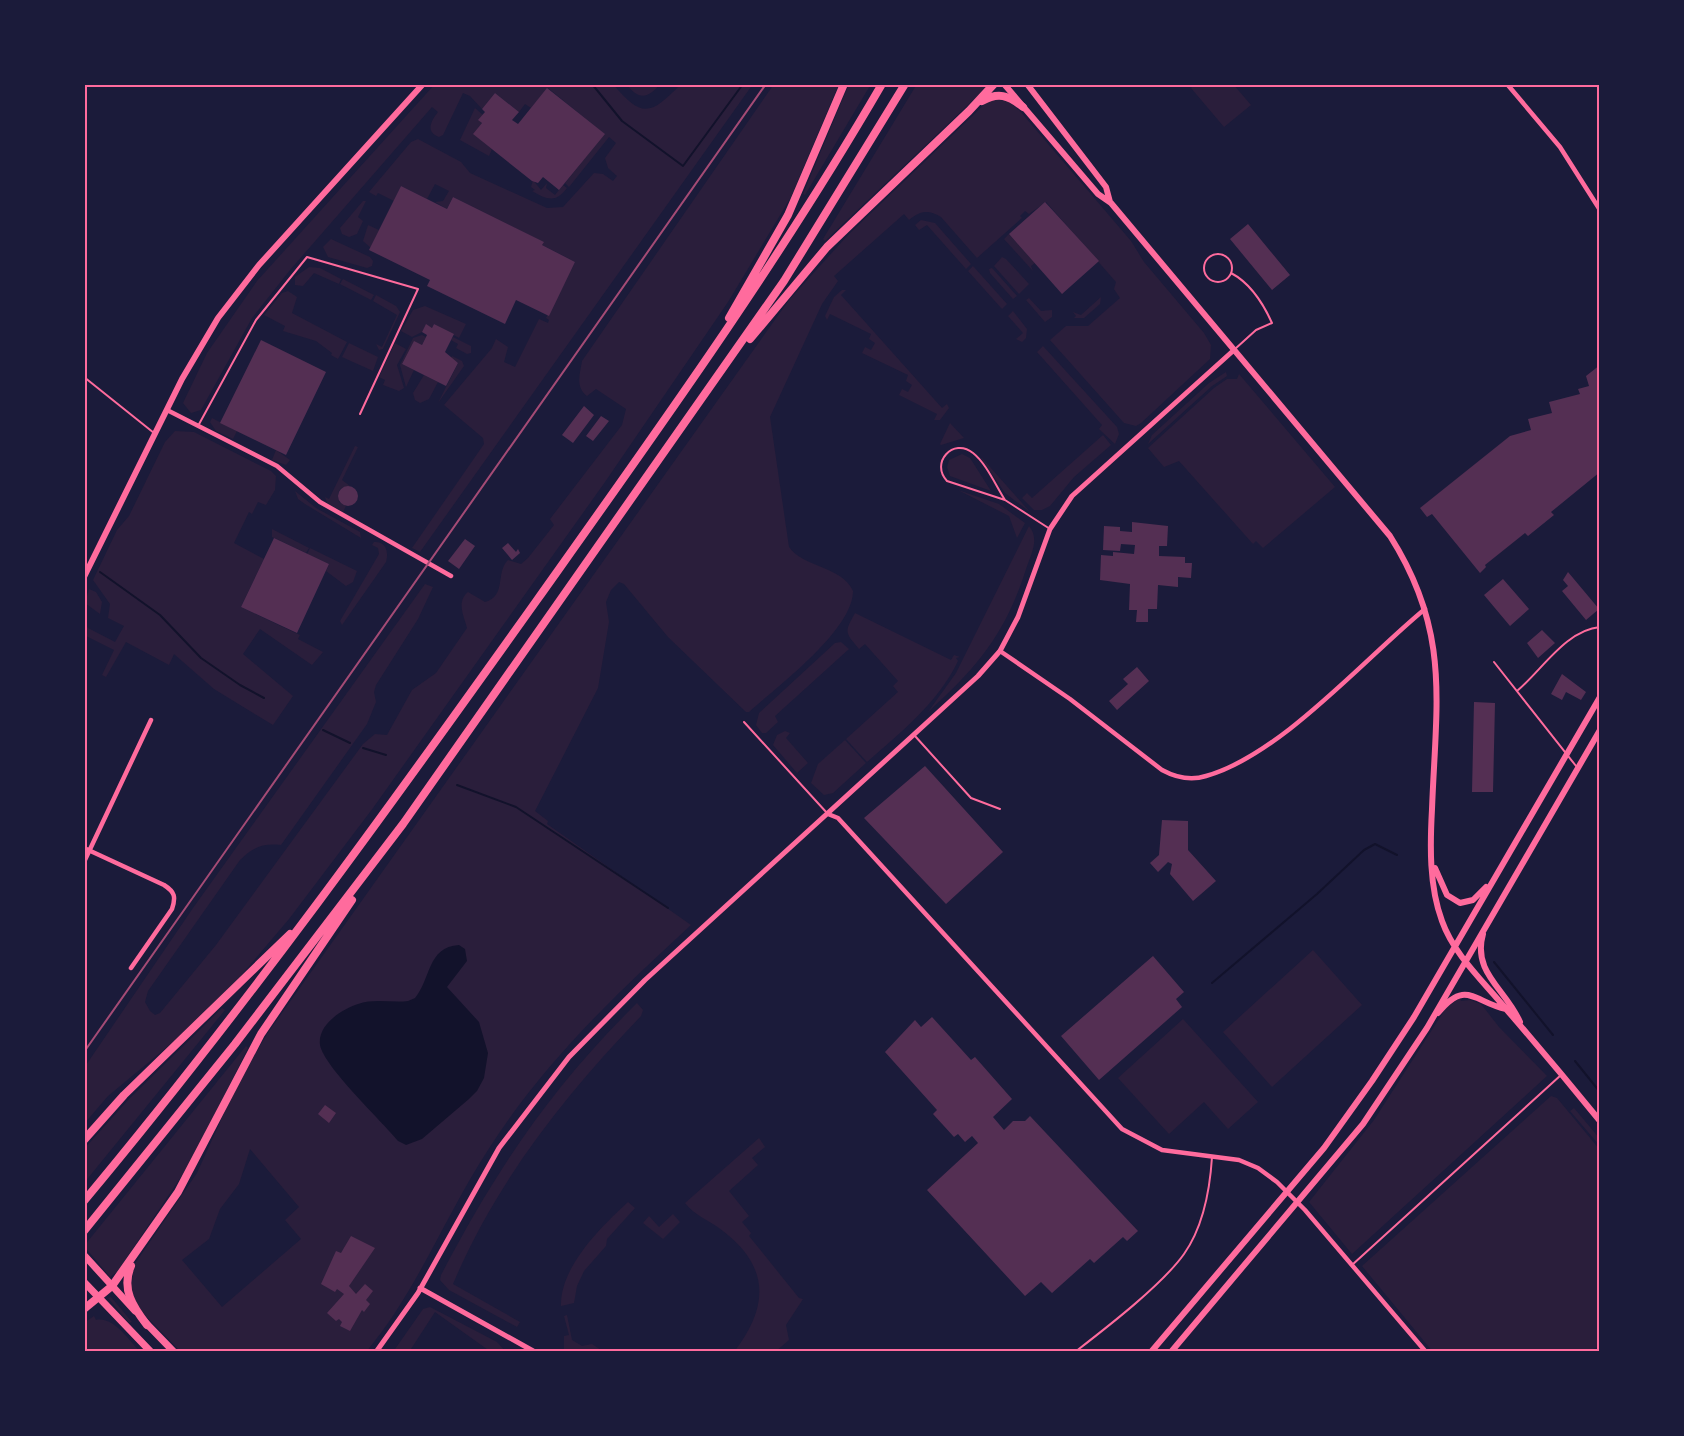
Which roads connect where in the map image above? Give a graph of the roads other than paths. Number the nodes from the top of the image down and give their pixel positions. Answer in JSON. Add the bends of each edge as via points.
{"nodes":[{"id":1,"x":423,"y":84,"type":"edge"},
{"id":2,"x":844,"y":84,"type":"edge"},
{"id":3,"x":882,"y":84,"type":"edge"},
{"id":4,"x":905,"y":84,"type":"edge"},
{"id":5,"x":994,"y":84,"type":"edge"},
{"id":6,"x":1004,"y":84,"type":"edge"},
{"id":7,"x":1027,"y":84,"type":"edge"},
{"id":8,"x":1507,"y":84,"type":"edge"},
{"id":9,"x":1023,"y":107,"type":"junction"},
{"id":10,"x":969,"y":111,"type":"junction"},
{"id":11,"x":1111,"y":202,"type":"junction"},
{"id":12,"x":1600,"y":210,"type":"edge"},
{"id":13,"x":1231,"y":273,"type":"junction"},
{"id":14,"x":1234,"y":350,"type":"junction"},
{"id":15,"x":698,"y":373,"type":"junction"},
{"id":16,"x":84,"y":376,"type":"edge"},
{"id":17,"x":714,"y":384,"type":"junction"},
{"id":18,"x":167,"y":410,"type":"junction"},
{"id":19,"x":360,"y":414,"type":"dead end"},
{"id":20,"x":198,"y":426,"type":"junction"},
{"id":21,"x":156,"y":434,"type":"junction"},
{"id":22,"x":1005,"y":500,"type":"junction"},
{"id":23,"x":1050,"y":529,"type":"junction"},
{"id":24,"x":451,"y":576,"type":"dead end"},
{"id":25,"x":84,"y":577,"type":"edge"},
{"id":26,"x":1425,"y":609,"type":"junction"},
{"id":27,"x":1600,"y":627,"type":"edge"},
{"id":28,"x":1000,"y":651,"type":"junction"},
{"id":29,"x":1494,"y":662,"type":"dead end"},
{"id":30,"x":1517,"y":691,"type":"junction"},
{"id":31,"x":1600,"y":697,"type":"edge"},
{"id":32,"x":151,"y":720,"type":"dead end"},
{"id":33,"x":744,"y":722,"type":"dead end"},
{"id":34,"x":1600,"y":730,"type":"edge"},
{"id":35,"x":915,"y":736,"type":"junction"},
{"id":36,"x":1568,"y":754,"type":"junction"},
{"id":37,"x":1578,"y":769,"type":"junction"},
{"id":38,"x":1000,"y":809,"type":"dead end"},
{"id":39,"x":828,"y":814,"type":"junction"},
{"id":40,"x":403,"y":824,"type":"junction"},
{"id":41,"x":86,"y":849,"type":"edge"},
{"id":42,"x":1431,"y":860,"type":"junction"},
{"id":43,"x":84,"y":862,"type":"edge"},
{"id":44,"x":1495,"y":878,"type":"junction"},
{"id":45,"x":314,"y":910,"type":"junction"},
{"id":46,"x":1485,"y":925,"type":"junction"},
{"id":47,"x":1454,"y":945,"type":"junction"},
{"id":48,"x":1465,"y":960,"type":"junction"},
{"id":49,"x":130,"y":968,"type":"dead end"},
{"id":50,"x":1506,"y":1009,"type":"junction"},
{"id":51,"x":1427,"y":1028,"type":"junction"},
{"id":52,"x":1524,"y":1031,"type":"junction"},
{"id":53,"x":1562,"y":1075,"type":"junction"},
{"id":54,"x":1600,"y":1121,"type":"edge"},
{"id":55,"x":84,"y":1140,"type":"edge"},
{"id":56,"x":1212,"y":1157,"type":"junction"},
{"id":57,"x":1288,"y":1192,"type":"junction"},
{"id":58,"x":84,"y":1201,"type":"edge"},
{"id":59,"x":1298,"y":1203,"type":"junction"},
{"id":60,"x":84,"y":1231,"type":"edge"},
{"id":61,"x":136,"y":1252,"type":"junction"},
{"id":62,"x":84,"y":1255,"type":"edge"},
{"id":63,"x":1352,"y":1265,"type":"junction"},
{"id":64,"x":84,"y":1282,"type":"edge"},
{"id":65,"x":112,"y":1286,"type":"junction"},
{"id":66,"x":420,"y":1288,"type":"junction"},
{"id":67,"x":98,"y":1298,"type":"junction"},
{"id":68,"x":84,"y":1309,"type":"edge"},
{"id":69,"x":147,"y":1325,"type":"junction"},
{"id":70,"x":151,"y":1352,"type":"edge"},
{"id":71,"x":174,"y":1352,"type":"edge"},
{"id":72,"x":376,"y":1352,"type":"edge"},
{"id":73,"x":535,"y":1352,"type":"edge"},
{"id":74,"x":1075,"y":1352,"type":"edge"},
{"id":75,"x":1151,"y":1352,"type":"edge"},
{"id":76,"x":1171,"y":1352,"type":"edge"},
{"id":77,"x":1426,"y":1352,"type":"edge"}],
"edges":[{"from":1,"to":18,"type":"main road","via":[[242,285],[199,349]]},
{"from":2,"to":15,"type":"highway","via":[[788,215]]},
{"from":3,"to":15,"type":"highway","via":[[768,270]]},
{"from":4,"to":17,"type":"highway","via":[[796,261]]},
{"from":5,"to":10,"type":"highway"},
{"from":6,"to":9,"type":"main road"},
{"from":7,"to":11,"type":"main road","via":[[1106,187]]},
{"from":8,"to":12,"type":"street","via":[[1560,147]]},
{"from":9,"to":10,"type":"highway","via":[[1005,95],[996,95]]},
{"from":9,"to":11,"type":"main road","via":[[1098,194]]},
{"from":10,"to":17,"type":"highway","via":[[827,247]]},
{"from":11,"to":14,"type":"main road"},
{"from":13,"to":13,"type":"lane","via":[[1232,264],[1222,255],[1205,261],[1203,270],[1212,282],[1221,282]]},
{"from":13,"to":14,"type":"lane","via":[[1242,279],[1262,303],[1272,323],[1256,330]]},
{"from":14,"to":23,"type":"street","via":[[1072,496]]},
{"from":14,"to":26,"type":"main road","via":[[1390,536],[1412,573]]},
{"from":15,"to":45,"type":"highway"},
{"from":16,"to":21,"type":"lane"},
{"from":17,"to":40,"type":"highway"},
{"from":18,"to":20,"type":"street"},
{"from":18,"to":21,"type":"main road"},
{"from":19,"to":20,"type":"lane","via":[[418,289],[307,257],[256,320]]},
{"from":20,"to":24,"type":"street","via":[[277,466],[320,502]]},
{"from":21,"to":25,"type":"main road"},
{"from":22,"to":22,"type":"lane","via":[[975,454],[956,448],[944,456],[941,475],[947,481]]},
{"from":22,"to":23,"type":"lane"},
{"from":23,"to":28,"type":"street","via":[[1018,617]]},
{"from":26,"to":28,"type":"street","via":[[1270,743],[1206,777],[1178,777],[1162,770]]},
{"from":26,"to":42,"type":"main road","via":[[1437,675]]},
{"from":27,"to":30,"type":"lane","via":[[1569,640]]},
{"from":28,"to":35,"type":"street"},
{"from":29,"to":30,"type":"lane"},
{"from":30,"to":36,"type":"lane"},
{"from":31,"to":36,"type":"main road"},
{"from":32,"to":41,"type":"street"},
{"from":33,"to":39,"type":"lane"},
{"from":34,"to":37,"type":"main road"},
{"from":35,"to":38,"type":"lane","via":[[971,798]]},
{"from":35,"to":39,"type":"street"},
{"from":36,"to":37,"type":"lane"},
{"from":36,"to":44,"type":"main road"},
{"from":37,"to":46,"type":"main road"},
{"from":39,"to":56,"type":"street","via":[[844,824],[1122,1129],[1162,1150]]},
{"from":39,"to":66,"type":"street","via":[[639,985],[568,1057],[499,1148]]},
{"from":40,"to":60,"type":"highway","via":[[235,1044]]},
{"from":40,"to":61,"type":"highway","via":[[261,1034],[194,1164]]},
{"from":41,"to":43,"type":"street"},
{"from":41,"to":49,"type":"street","via":[[164,885],[174,894],[172,909]]},
{"from":42,"to":44,"type":"main road","via":[[1447,895],[1460,903],[1473,900]]},
{"from":42,"to":47,"type":"main road","via":[[1442,921]]},
{"from":44,"to":47,"type":"main road"},
{"from":45,"to":55,"type":"highway","via":[[124,1095]]},
{"from":45,"to":58,"type":"highway"},
{"from":46,"to":48,"type":"main road"},
{"from":46,"to":52,"type":"main road","via":[[1479,947],[1481,964],[1515,1011]]},
{"from":47,"to":48,"type":"main road"},
{"from":47,"to":57,"type":"main road","via":[[1372,1082]]},
{"from":48,"to":50,"type":"main road"},
{"from":48,"to":51,"type":"main road"},
{"from":50,"to":51,"type":"main road","via":[[1489,1005],[1480,997],[1460,994],[1448,1001]]},
{"from":50,"to":52,"type":"main road"},
{"from":51,"to":59,"type":"main road","via":[[1363,1124]]},
{"from":52,"to":53,"type":"main road"},
{"from":53,"to":54,"type":"main road"},
{"from":53,"to":63,"type":"lane"},
{"from":56,"to":57,"type":"street","via":[[1248,1163]]},
{"from":56,"to":74,"type":"lane","via":[[1198,1227],[1184,1254]]},
{"from":57,"to":59,"type":"street"},
{"from":57,"to":75,"type":"main road"},
{"from":59,"to":63,"type":"street"},
{"from":59,"to":76,"type":"main road"},
{"from":61,"to":65,"type":"highway"},
{"from":61,"to":69,"type":"highway","via":[[127,1275],[128,1293]]},
{"from":62,"to":65,"type":"main road"},
{"from":63,"to":77,"type":"street"},
{"from":64,"to":67,"type":"main road"},
{"from":65,"to":67,"type":"highway"},
{"from":65,"to":69,"type":"main road"},
{"from":66,"to":72,"type":"street"},
{"from":66,"to":73,"type":"street"},
{"from":67,"to":68,"type":"highway"},
{"from":67,"to":70,"type":"main road"},
{"from":69,"to":71,"type":"main road"}]}
